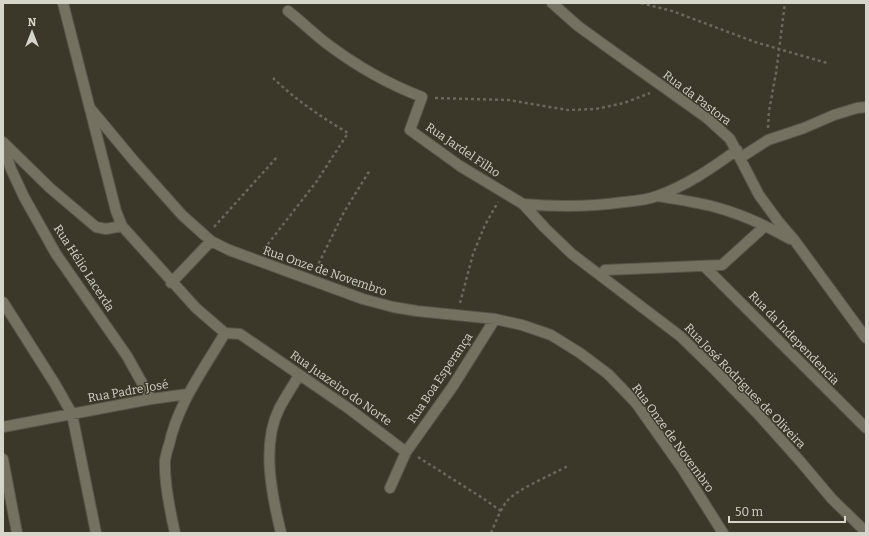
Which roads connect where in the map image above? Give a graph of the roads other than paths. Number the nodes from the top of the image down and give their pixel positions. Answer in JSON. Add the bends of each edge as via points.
{"nodes":[{"id":1,"x":63,"y":3,"type":"edge"},
{"id":2,"x":552,"y":3,"type":"edge"},
{"id":3,"x":288,"y":11,"type":"dead end"},
{"id":4,"x":866,"y":106,"type":"edge"},
{"id":5,"x":90,"y":108,"type":"junction"},
{"id":6,"x":3,"y":142,"type":"edge"},
{"id":7,"x":3,"y":147,"type":"edge"},
{"id":8,"x":738,"y":154,"type":"junction"},
{"id":9,"x":657,"y":196,"type":"junction"},
{"id":10,"x":523,"y":204,"type":"junction"},
{"id":11,"x":122,"y":226,"type":"junction"},
{"id":12,"x":765,"y":226,"type":"junction"},
{"id":13,"x":208,"y":239,"type":"junction"},
{"id":14,"x":795,"y":242,"type":"junction"},
{"id":15,"x":704,"y":266,"type":"junction"},
{"id":16,"x":605,"y":270,"type":"dead end"},
{"id":17,"x":594,"y":271,"type":"joint"},
{"id":18,"x":171,"y":283,"type":"junction"},
{"id":19,"x":3,"y":302,"type":"edge"},
{"id":20,"x":495,"y":319,"type":"junction"},
{"id":21,"x":225,"y":333,"type":"junction"},
{"id":22,"x":866,"y":338,"type":"edge"},
{"id":23,"x":300,"y":375,"type":"junction"},
{"id":24,"x":188,"y":394,"type":"junction"},
{"id":25,"x":151,"y":399,"type":"junction"},
{"id":26,"x":72,"y":414,"type":"junction"},
{"id":27,"x":3,"y":427,"type":"edge"},
{"id":28,"x":866,"y":428,"type":"edge"},
{"id":29,"x":406,"y":452,"type":"junction"},
{"id":30,"x":3,"y":459,"type":"edge"},
{"id":31,"x":390,"y":488,"type":"dead end"},
{"id":32,"x":866,"y":532,"type":"edge"},
{"id":33,"x":16,"y":533,"type":"edge"},
{"id":34,"x":96,"y":533,"type":"edge"},
{"id":35,"x":176,"y":533,"type":"edge"},
{"id":36,"x":281,"y":533,"type":"edge"},
{"id":37,"x":723,"y":533,"type":"edge"}],
"edges":[{"from":1,"to":5,"type":"street","name":"Rua Onze de Novembro"},
{"from":2,"to":8,"type":"street","name":"Rua da Pastora","via":[[584,30],[707,118],[730,139]]},
{"from":3,"to":10,"type":"street","name":"Rua Jardel Filho","via":[[326,43],[367,70],[396,87],[422,97],[410,130],[460,166]]},
{"from":4,"to":8,"type":"street","via":[[834,115]]},
{"from":5,"to":11,"type":"street","name":"Rua Juazeiro do Norte"},
{"from":5,"to":13,"type":"street","name":"Rua Onze de Novembro","via":[[134,162],[182,215]]},
{"from":6,"to":11,"type":"street","via":[[50,188],[96,226],[106,229]]},
{"from":7,"to":25,"type":"street","name":"Rua Hélio Lacerda","via":[[24,197],[56,254],[127,356]]},
{"from":8,"to":9,"type":"street"},
{"from":8,"to":14,"type":"street","name":"Rua da Pastora","via":[[759,195]]},
{"from":9,"to":10,"type":"street","via":[[606,204]]},
{"from":9,"to":12,"type":"street","via":[[716,208]]},
{"from":10,"to":17,"type":"street","name":"Rua Jardel Filho","via":[[572,254]]},
{"from":11,"to":18,"type":"street","name":"Rua Juazeiro do Norte"},
{"from":12,"to":14,"type":"street"},
{"from":12,"to":15,"type":"street","via":[[722,265]]},
{"from":13,"to":18,"type":"street"},
{"from":13,"to":20,"type":"street","name":"Rua Onze de Novembro","via":[[256,261],[363,299],[417,311]]},
{"from":14,"to":22,"type":"street","name":"Rua da Pastora"},
{"from":15,"to":16,"type":"street"},
{"from":15,"to":28,"type":"street","name":"Rua da Independencia"},
{"from":17,"to":32,"type":"street","name":"Rua José Rodrigues de Oliveira","via":[[680,336],[716,370],[832,499]]},
{"from":18,"to":21,"type":"street","name":"Rua Juazeiro do Norte"},
{"from":19,"to":26,"type":"street"},
{"from":20,"to":29,"type":"street","name":"Rua Boa Esperança"},
{"from":20,"to":37,"type":"street","name":"Rua Onze de Novembro","via":[[551,335],[608,374],[636,403],[682,468]]},
{"from":21,"to":23,"type":"street","name":"Rua Juazeiro do Norte","via":[[240,334]]},
{"from":21,"to":24,"type":"street"},
{"from":23,"to":29,"type":"street","name":"Rua Juazeiro do Norte"},
{"from":23,"to":36,"type":"street","via":[[279,410],[272,428],[270,444],[272,485]]},
{"from":24,"to":25,"type":"street","name":"Rua Padre José"},
{"from":24,"to":35,"type":"street","via":[[178,415],[165,459]]},
{"from":25,"to":26,"type":"street","name":"Rua Padre José"},
{"from":26,"to":27,"type":"street","name":"Rua Padre José"},
{"from":26,"to":34,"type":"street"},
{"from":29,"to":31,"type":"street","name":"Rua Boa Esperança"},
{"from":30,"to":33,"type":"street"}]}
